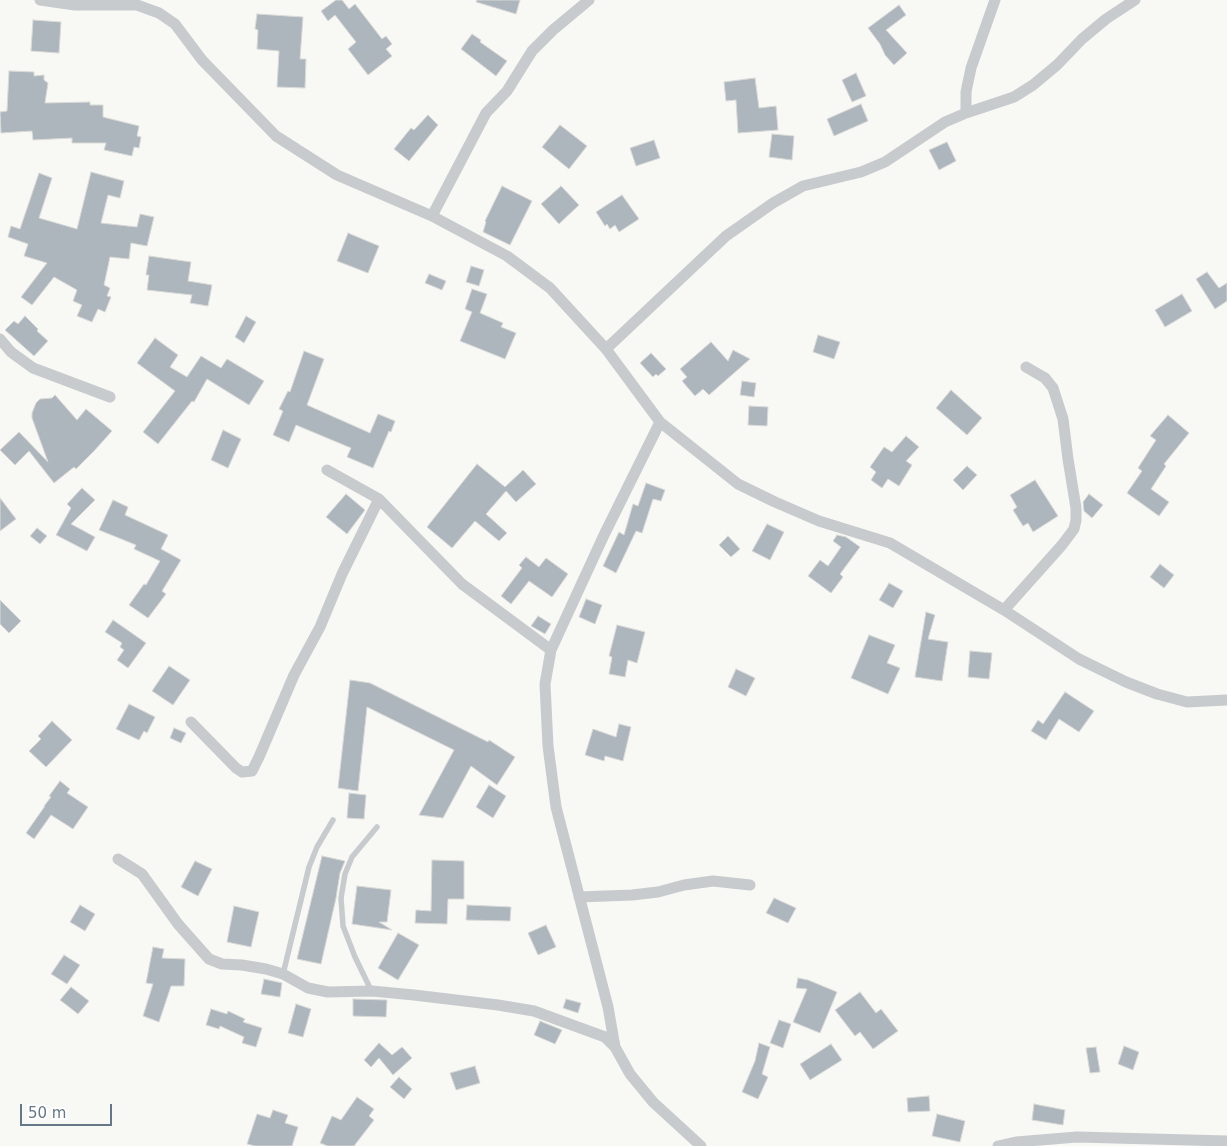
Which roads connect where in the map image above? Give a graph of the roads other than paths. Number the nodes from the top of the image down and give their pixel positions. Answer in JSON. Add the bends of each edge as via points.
{"nodes":[{"id":1,"x":40,"y":0,"type":"edge"},
{"id":2,"x":589,"y":0,"type":"edge"},
{"id":3,"x":994,"y":0,"type":"edge"},
{"id":4,"x":1135,"y":0,"type":"edge"},
{"id":5,"x":966,"y":113,"type":"junction"},
{"id":6,"x":432,"y":216,"type":"junction"},
{"id":7,"x":0,"y":339,"type":"edge"},
{"id":8,"x":606,"y":349,"type":"junction"},
{"id":9,"x":1026,"y":367,"type":"dead end"},
{"id":10,"x":110,"y":397,"type":"dead end"},
{"id":11,"x":660,"y":422,"type":"junction"},
{"id":12,"x":327,"y":470,"type":"dead end"},
{"id":13,"x":379,"y":499,"type":"junction"},
{"id":14,"x":1004,"y":610,"type":"junction"},
{"id":15,"x":551,"y":650,"type":"junction"},
{"id":16,"x":1227,"y":700,"type":"edge"},
{"id":17,"x":191,"y":722,"type":"dead end"},
{"id":18,"x":334,"y":820,"type":"dead end"},
{"id":19,"x":377,"y":827,"type":"dead end"},
{"id":20,"x":118,"y":859,"type":"dead end"},
{"id":21,"x":750,"y":885,"type":"dead end"},
{"id":22,"x":579,"y":897,"type":"junction"},
{"id":23,"x":283,"y":974,"type":"junction"},
{"id":24,"x":372,"y":991,"type":"junction"},
{"id":25,"x":615,"y":1047,"type":"junction"},
{"id":26,"x":1227,"y":1141,"type":"edge"},
{"id":27,"x":701,"y":1146,"type":"edge"},
{"id":28,"x":998,"y":1146,"type":"edge"}],
"edges":[{"from":1,"to":6,"type":"street","via":[[75,5],[137,5],[159,13],[175,24],[202,60],[276,136],[337,174]]},
{"from":2,"to":6,"type":"street","via":[[532,51],[507,91],[486,113]]},
{"from":3,"to":5,"type":"street","via":[[971,68]]},
{"from":4,"to":5,"type":"street","via":[[1082,39],[1033,85],[1014,97]]},
{"from":5,"to":8,"type":"street","via":[[945,122],[885,162],[861,172],[803,186],[774,203],[726,236]]},
{"from":6,"to":8,"type":"street","via":[[507,256],[550,288]]},
{"from":7,"to":10,"type":"street","via":[[10,352],[33,368]]},
{"from":8,"to":11,"type":"street"},
{"from":9,"to":14,"type":"street","via":[[1045,378],[1053,388],[1063,419],[1076,520],[1062,545]]},
{"from":11,"to":14,"type":"street","via":[[738,484],[819,521],[890,543]]},
{"from":11,"to":15,"type":"street"},
{"from":12,"to":13,"type":"street"},
{"from":13,"to":15,"type":"street","via":[[462,584]]},
{"from":13,"to":17,"type":"street","via":[[252,771],[242,772],[236,768]]},
{"from":14,"to":16,"type":"street","via":[[1079,658],[1126,682],[1187,702]]},
{"from":15,"to":22,"type":"street","via":[[545,684],[548,746],[556,807]]},
{"from":18,"to":23,"type":"lane","via":[[309,867]]},
{"from":19,"to":24,"type":"lane","via":[[352,857],[341,898],[344,926],[355,958]]},
{"from":20,"to":23,"type":"street","via":[[142,874],[178,924],[209,959]]},
{"from":21,"to":22,"type":"street","via":[[713,881],[658,892]]},
{"from":22,"to":25,"type":"street","via":[[608,1007]]},
{"from":23,"to":24,"type":"street","via":[[308,988],[328,992]]},
{"from":24,"to":25,"type":"street","via":[[498,1004],[534,1011],[606,1037]]},
{"from":25,"to":27,"type":"street","via":[[630,1074],[653,1102]]},
{"from":26,"to":28,"type":"street","via":[[1077,1138]]}]}
